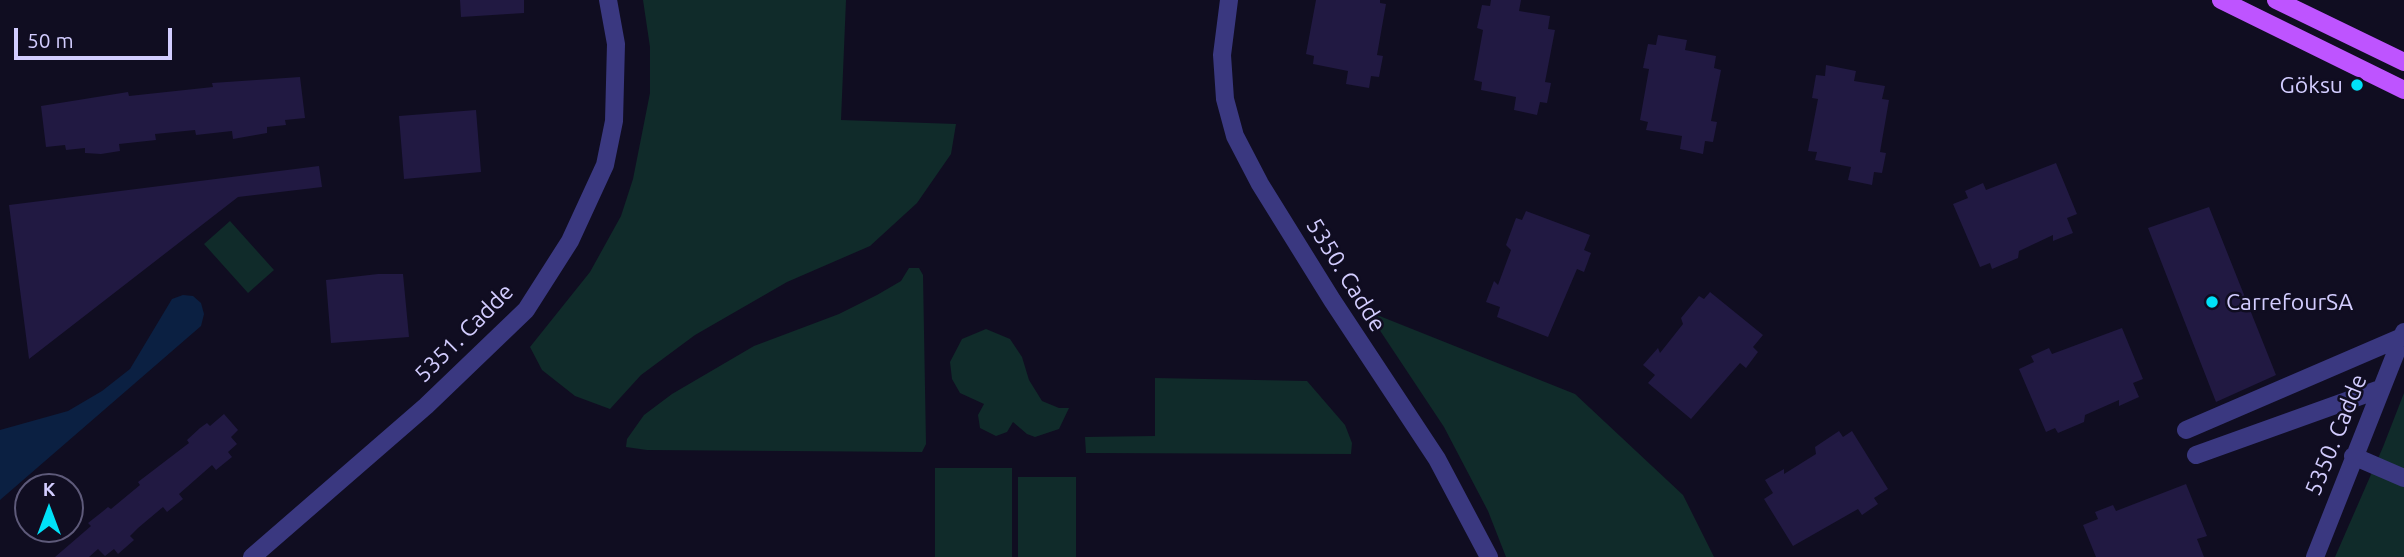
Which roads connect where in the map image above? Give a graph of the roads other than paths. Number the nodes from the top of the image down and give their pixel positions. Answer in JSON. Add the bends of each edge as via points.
{"nodes":[{"id":1,"x":608,"y":0,"type":"edge"},
{"id":2,"x":1228,"y":0,"type":"edge"},
{"id":3,"x":2221,"y":0,"type":"edge"},
{"id":4,"x":2276,"y":0,"type":"edge"},
{"id":5,"x":2404,"y":62,"type":"edge"},
{"id":6,"x":2404,"y":90,"type":"edge"},
{"id":7,"x":2403,"y":335,"type":"edge"},
{"id":8,"x":2380,"y":389,"type":"junction"},
{"id":9,"x":2186,"y":430,"type":"dead end"},
{"id":10,"x":2196,"y":455,"type":"dead end"},
{"id":11,"x":2353,"y":456,"type":"junction"},
{"id":12,"x":2404,"y":478,"type":"edge"},
{"id":13,"x":252,"y":557,"type":"edge"},
{"id":14,"x":1489,"y":557,"type":"edge"},
{"id":15,"x":2315,"y":557,"type":"edge"}],
"edges":[{"from":1,"to":13,"type":"street","name":"5351. Cadde","via":[[616,44],[614,121],[605,165],[570,241],[526,310]]},
{"from":2,"to":14,"type":"street","name":"5350. Cadde","via":[[1222,55],[1225,99],[1235,136],[1332,300],[1437,459]]},
{"from":3,"to":6,"type":"main road"},
{"from":4,"to":5,"type":"main road"},
{"from":7,"to":8,"type":"street","name":"5350. Cadde"},
{"from":7,"to":9,"type":"street"},
{"from":8,"to":10,"type":"street"},
{"from":8,"to":11,"type":"street","name":"5350. Cadde"},
{"from":11,"to":12,"type":"street"},
{"from":11,"to":15,"type":"street","name":"5350. Cadde"}]}
